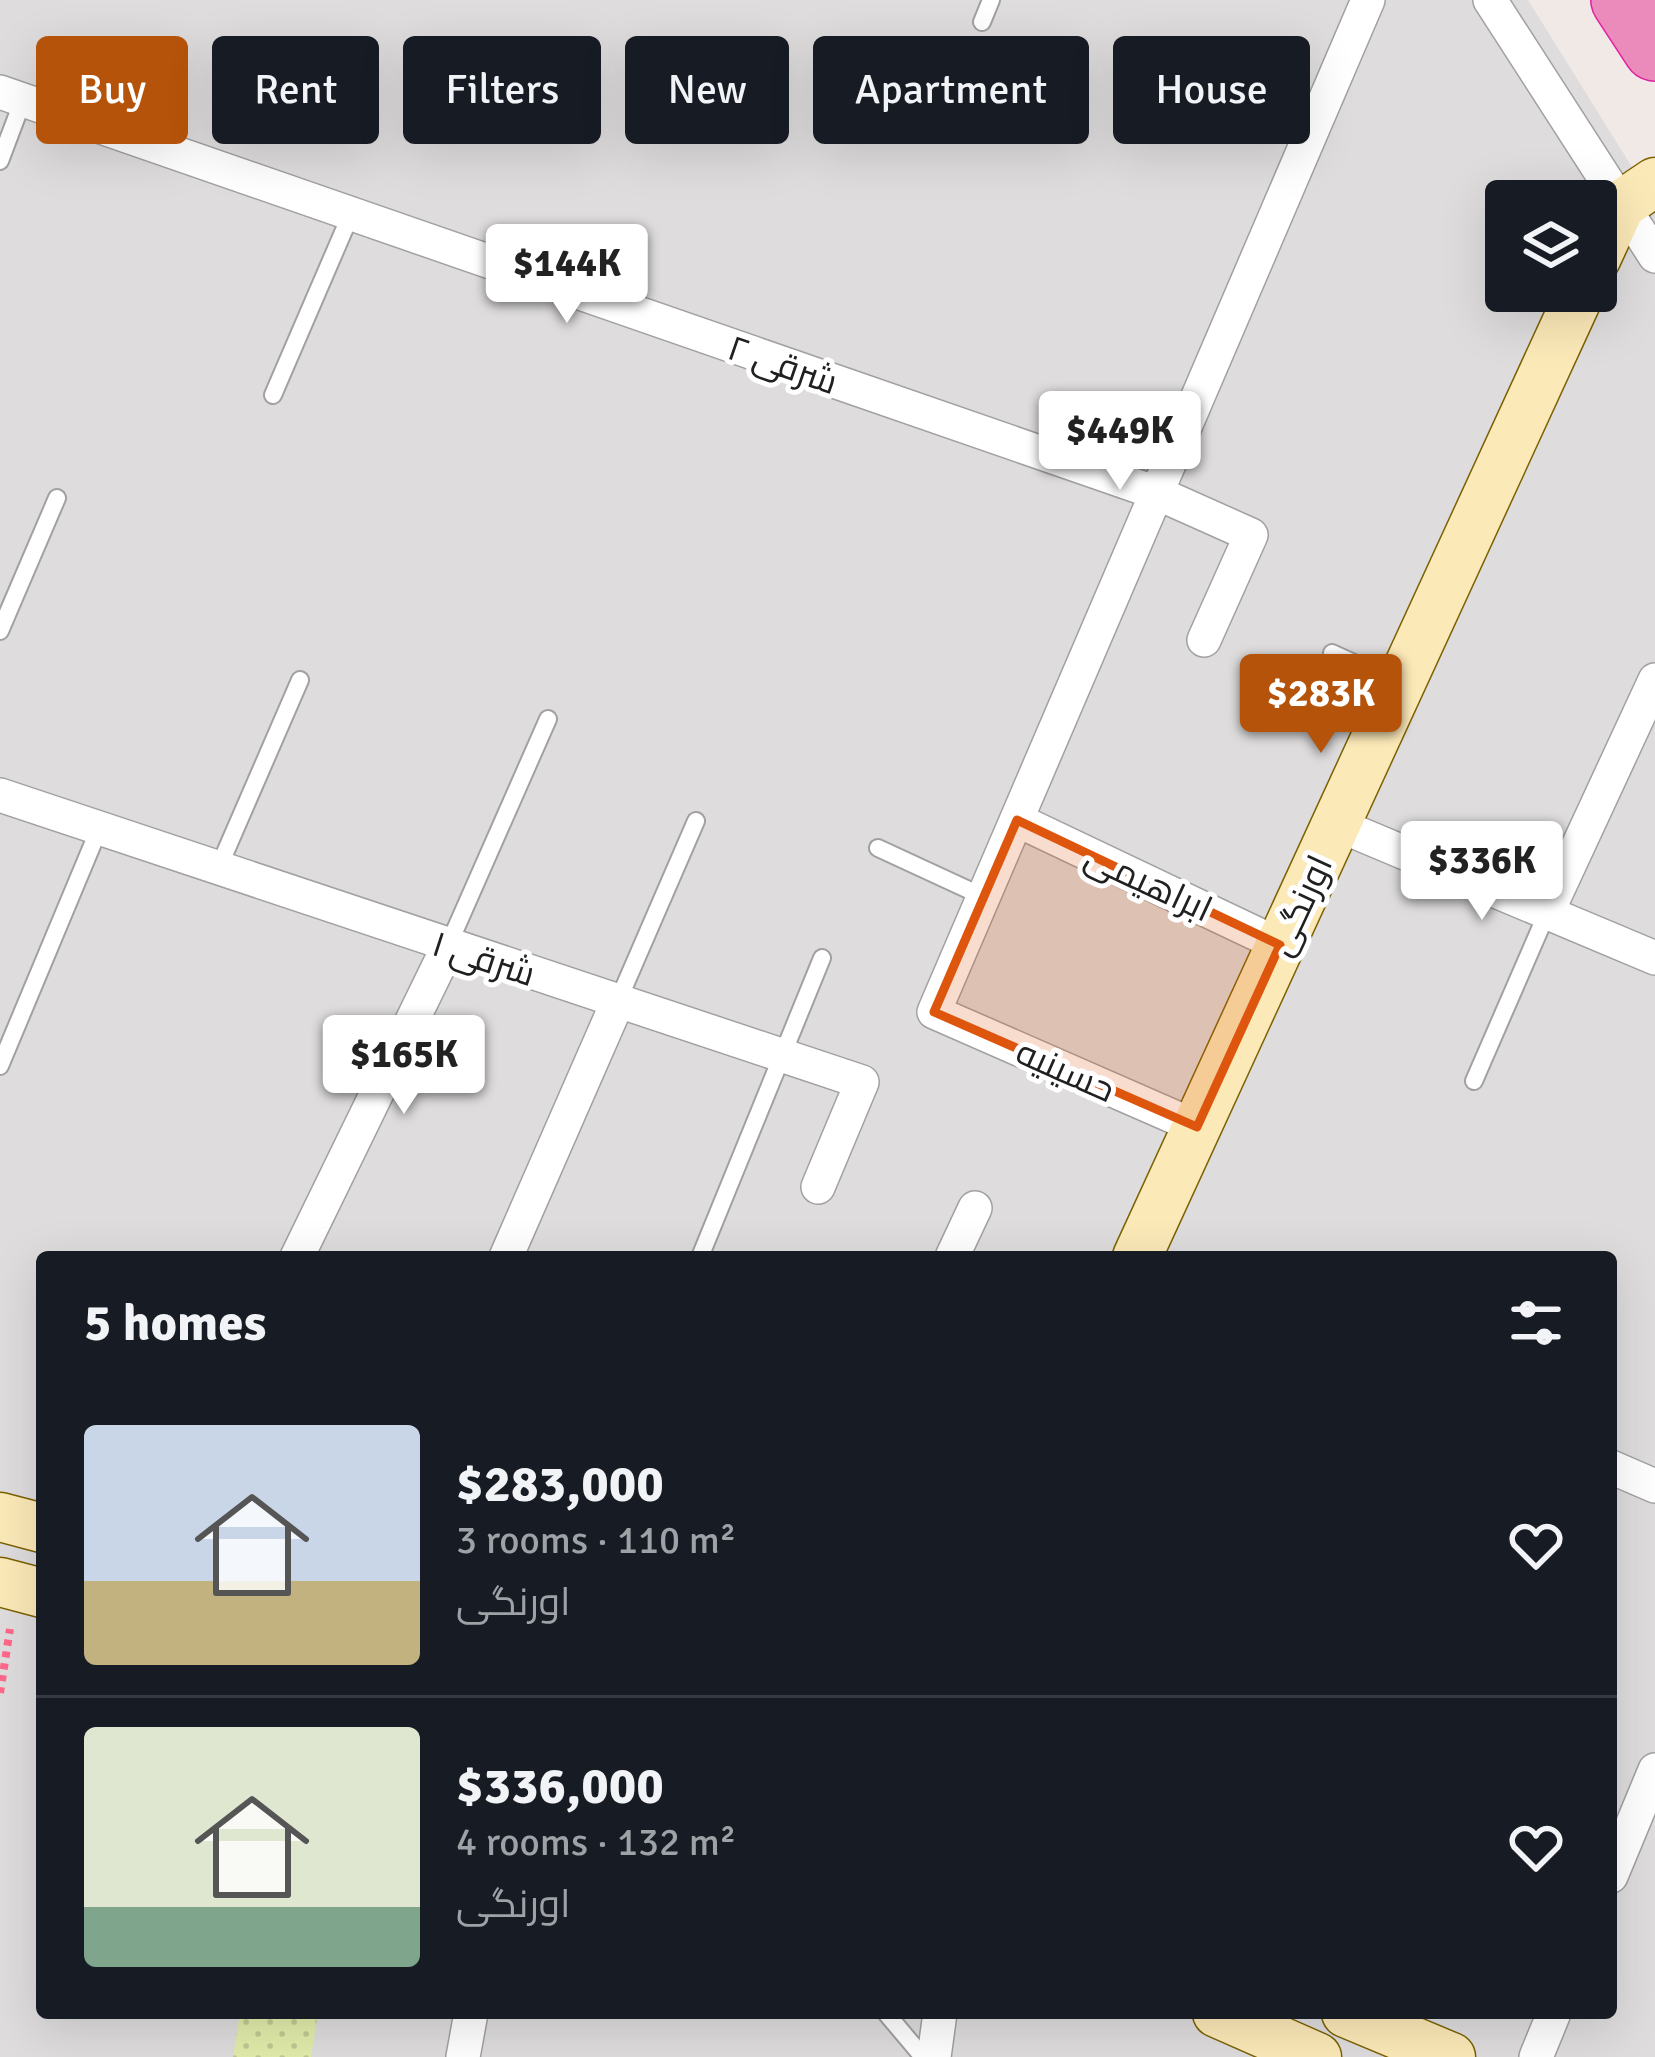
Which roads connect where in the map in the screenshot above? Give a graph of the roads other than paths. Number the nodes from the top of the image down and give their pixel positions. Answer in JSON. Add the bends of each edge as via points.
{"nodes":[{"id":1,"x":991,"y":0,"type":"edge"},
{"id":2,"x":1368,"y":0,"type":"edge"},
{"id":3,"x":1490,"y":0,"type":"edge"},
{"id":4,"x":1623,"y":0,"type":"edge"},
{"id":5,"x":982,"y":22,"type":"dead end"},
{"id":6,"x":1655,"y":49,"type":"edge"},
{"id":7,"x":11,"y":96,"type":"edge"},
{"id":8,"x":1310,"y":109,"type":"edge"},
{"id":9,"x":1320,"y":113,"type":"junction"},
{"id":10,"x":0,"y":161,"type":"edge"},
{"id":11,"x":1638,"y":193,"type":"edge"},
{"id":12,"x":351,"y":214,"type":"junction"},
{"id":13,"x":1617,"y":226,"type":"edge"},
{"id":14,"x":1655,"y":256,"type":"edge"},
{"id":15,"x":1571,"y":312,"type":"edge"},
{"id":16,"x":273,"y":395,"type":"dead end"},
{"id":17,"x":1157,"y":493,"type":"junction"},
{"id":18,"x":57,"y":498,"type":"dead end"},
{"id":19,"x":0,"y":631,"type":"edge"},
{"id":20,"x":1204,"y":640,"type":"dead end"},
{"id":21,"x":1332,"y":653,"type":"dead end"},
{"id":22,"x":300,"y":680,"type":"dead end"},
{"id":23,"x":1655,"y":680,"type":"edge"},
{"id":24,"x":1400,"y":684,"type":"junction"},
{"id":25,"x":548,"y":719,"type":"dead end"},
{"id":26,"x":0,"y":796,"type":"edge"},
{"id":27,"x":1017,"y":820,"type":"junction"},
{"id":28,"x":697,"y":821,"type":"dead end"},
{"id":29,"x":1336,"y":824,"type":"junction"},
{"id":30,"x":99,"y":829,"type":"junction"},
{"id":31,"x":878,"y":848,"type":"dead end"},
{"id":32,"x":218,"y":869,"type":"junction"},
{"id":33,"x":984,"y":897,"type":"junction"},
{"id":34,"x":1547,"y":913,"type":"junction"},
{"id":35,"x":1280,"y":945,"type":"junction"},
{"id":36,"x":448,"y":947,"type":"junction"},
{"id":37,"x":822,"y":958,"type":"dead end"},
{"id":38,"x":1655,"y":958,"type":"edge"},
{"id":39,"x":618,"y":1001,"type":"junction"},
{"id":40,"x":784,"y":1055,"type":"junction"},
{"id":41,"x":0,"y":1066,"type":"edge"},
{"id":42,"x":1474,"y":1081,"type":"dead end"},
{"id":43,"x":1197,"y":1127,"type":"junction"},
{"id":44,"x":818,"y":1187,"type":"dead end"},
{"id":45,"x":975,"y":1208,"type":"dead end"},
{"id":46,"x":300,"y":1251,"type":"edge"},
{"id":47,"x":509,"y":1251,"type":"edge"},
{"id":48,"x":702,"y":1251,"type":"edge"},
{"id":49,"x":955,"y":1251,"type":"edge"},
{"id":50,"x":1140,"y":1251,"type":"edge"},
{"id":51,"x":1617,"y":1470,"type":"edge"},
{"id":52,"x":1655,"y":1486,"type":"edge"},
{"id":53,"x":0,"y":1517,"type":"edge"},
{"id":54,"x":36,"y":1526,"type":"edge"},
{"id":55,"x":1655,"y":1770,"type":"edge"},
{"id":56,"x":1617,"y":1862,"type":"edge"},
{"id":57,"x":470,"y":2019,"type":"edge"},
{"id":58,"x":891,"y":2019,"type":"edge"},
{"id":59,"x":939,"y":2019,"type":"edge"},
{"id":60,"x":1231,"y":2019,"type":"edge"},
{"id":61,"x":1360,"y":2019,"type":"edge"},
{"id":62,"x":1552,"y":2019,"type":"edge"},
{"id":63,"x":464,"y":2057,"type":"edge"},
{"id":64,"x":922,"y":2057,"type":"edge"},
{"id":65,"x":934,"y":2057,"type":"edge"},
{"id":66,"x":1317,"y":2057,"type":"edge"},
{"id":67,"x":1451,"y":2057,"type":"edge"},
{"id":68,"x":1536,"y":2057,"type":"edge"}],
"edges":[{"from":1,"to":5,"type":"lane"},
{"from":2,"to":9,"type":"street"},
{"from":3,"to":11,"type":"street"},
{"from":4,"to":6,"type":"highway"},
{"from":7,"to":10,"type":"lane"},
{"from":7,"to":12,"type":"street","name":"۲ شرقی"},
{"from":8,"to":9,"type":"lane"},
{"from":9,"to":17,"type":"street"},
{"from":11,"to":13,"type":"street"},
{"from":11,"to":14,"type":"street"},
{"from":12,"to":16,"type":"lane"},
{"from":12,"to":17,"type":"street","name":"۲ شرقی"},
{"from":15,"to":24,"type":"street","name":"اورنگی"},
{"from":17,"to":20,"type":"street","name":"۲ شرقی","via":[[1250,535]]},
{"from":17,"to":27,"type":"street"},
{"from":18,"to":19,"type":"lane"},
{"from":21,"to":24,"type":"lane"},
{"from":22,"to":32,"type":"lane"},
{"from":23,"to":34,"type":"street"},
{"from":24,"to":29,"type":"street","name":"اورنگی"},
{"from":25,"to":36,"type":"lane"},
{"from":26,"to":30,"type":"street","name":"۱ شرقی"},
{"from":27,"to":33,"type":"street"},
{"from":27,"to":35,"type":"street","name":"ابراهیمی"},
{"from":28,"to":39,"type":"lane"},
{"from":29,"to":34,"type":"street"},
{"from":29,"to":35,"type":"street","name":"اورنگی"},
{"from":30,"to":32,"type":"street","name":"۱ شرقی"},
{"from":30,"to":41,"type":"lane"},
{"from":31,"to":33,"type":"lane"},
{"from":32,"to":36,"type":"street","name":"۱ شرقی"},
{"from":33,"to":43,"type":"street","name":"حسینیه","via":[[934,1012]]},
{"from":34,"to":38,"type":"street"},
{"from":34,"to":42,"type":"lane"},
{"from":35,"to":43,"type":"street","name":"اورنگی"},
{"from":36,"to":39,"type":"street","name":"۱ شرقی"},
{"from":36,"to":46,"type":"street"},
{"from":37,"to":40,"type":"lane"},
{"from":39,"to":40,"type":"street","name":"۱ شرقی"},
{"from":39,"to":47,"type":"street"},
{"from":40,"to":44,"type":"street","name":"۱ شرقی","via":[[862,1082]]},
{"from":40,"to":48,"type":"lane"},
{"from":43,"to":50,"type":"street","name":"اورنگی"},
{"from":45,"to":49,"type":"street"},
{"from":51,"to":52,"type":"street"},
{"from":53,"to":54,"type":"street"},
{"from":55,"to":56,"type":"street"},
{"from":57,"to":63,"type":"street"},
{"from":58,"to":64,"type":"lane"},
{"from":59,"to":65,"type":"street"},
{"from":60,"to":66,"type":"street"},
{"from":61,"to":67,"type":"street"},
{"from":62,"to":68,"type":"street"}]}
